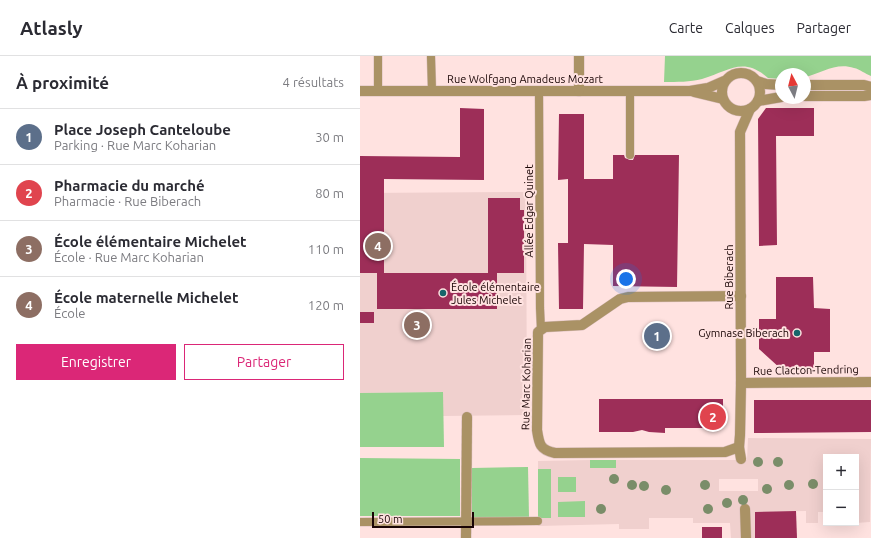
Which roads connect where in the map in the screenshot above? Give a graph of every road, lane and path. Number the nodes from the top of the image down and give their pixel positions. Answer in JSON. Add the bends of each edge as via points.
{"nodes":[{"id":1,"x":378,"y":56,"type":"edge"},
{"id":2,"x":579,"y":56,"type":"edge"},
{"id":3,"x":431,"y":57,"type":"edge"},
{"id":4,"x":724,"y":81,"type":"junction"},
{"id":5,"x":757,"y":81,"type":"junction"},
{"id":6,"x":775,"y":85,"type":"edge"},
{"id":7,"x":811,"y":85,"type":"edge"},
{"id":8,"x":871,"y":87,"type":"edge"},
{"id":9,"x":360,"y":91,"type":"edge"},
{"id":10,"x":378,"y":91,"type":"junction"},
{"id":11,"x":432,"y":91,"type":"junction"},
{"id":12,"x":539,"y":91,"type":"junction"},
{"id":13,"x":579,"y":91,"type":"junction"},
{"id":14,"x":630,"y":91,"type":"junction"},
{"id":15,"x":690,"y":91,"type":"junction"},
{"id":16,"x":871,"y":95,"type":"edge"},
{"id":17,"x":811,"y":96,"type":"edge"},
{"id":18,"x":775,"y":98,"type":"edge"},
{"id":19,"x":723,"y":100,"type":"junction"},
{"id":20,"x":758,"y":101,"type":"junction"},
{"id":21,"x":730,"y":108,"type":"junction"},
{"id":22,"x":750,"y":109,"type":"junction"},
{"id":23,"x":740,"y":132,"type":"junction"},
{"id":24,"x":630,"y":155,"type":"dead end"},
{"id":25,"x":741,"y":296,"type":"junction"},
{"id":26,"x":541,"y":330,"type":"junction"},
{"id":27,"x":871,"y":382,"type":"edge"},
{"id":28,"x":741,"y":383,"type":"junction"},
{"id":29,"x":467,"y":417,"type":"dead end"},
{"id":30,"x":739,"y":446,"type":"junction"},
{"id":31,"x":741,"y":460,"type":"dead end"},
{"id":32,"x":745,"y":509,"type":"dead end"},
{"id":33,"x":538,"y":521,"type":"dead end"},
{"id":34,"x":360,"y":522,"type":"edge"},
{"id":35,"x":466,"y":522,"type":"junction"},
{"id":36,"x":466,"y":538,"type":"edge"},
{"id":37,"x":746,"y":538,"type":"edge"}],
"edges":[{"from":1,"to":10,"type":"lane"},
{"from":2,"to":13,"type":"street"},
{"from":3,"to":11,"type":"lane"},
{"from":4,"to":5,"type":"street","via":[[734,73],[741,72],[753,76]]},
{"from":4,"to":15,"type":"street","via":[[708,88]]},
{"from":4,"to":19,"type":"street","via":[[721,90]]},
{"from":5,"to":6,"type":"street"},
{"from":5,"to":20,"type":"street","via":[[760,91]]},
{"from":7,"to":8,"type":"street"},
{"from":9,"to":10,"type":"street","name":"Rue Wolfgang Amadeus Mozart"},
{"from":10,"to":11,"type":"street","name":"Rue Wolfgang Amadeus Mozart"},
{"from":11,"to":12,"type":"street","name":"Rue Wolfgang Amadeus Mozart"},
{"from":12,"to":13,"type":"street","name":"Rue Wolfgang Amadeus Mozart"},
{"from":12,"to":26,"type":"lane","name":"Allée Edgar Quinet"},
{"from":13,"to":14,"type":"street","name":"Rue Wolfgang Amadeus Mozart"},
{"from":14,"to":15,"type":"street","name":"Rue Wolfgang Amadeus Mozart"},
{"from":14,"to":24,"type":"lane"},
{"from":15,"to":19,"type":"street"},
{"from":16,"to":17,"type":"street"},
{"from":18,"to":20,"type":"street"},
{"from":19,"to":21,"type":"street"},
{"from":20,"to":22,"type":"street"},
{"from":21,"to":22,"type":"street","via":[[740,111]]},
{"from":21,"to":23,"type":"street"},
{"from":22,"to":23,"type":"street","name":"Rue Biberach"},
{"from":23,"to":25,"type":"street","name":"Rue Biberach"},
{"from":25,"to":26,"type":"street","name":"Rue Marc Koharian","via":[[628,297],[620,299],[582,325],[545,327]]},
{"from":25,"to":28,"type":"street","name":"Rue Biberach"},
{"from":26,"to":30,"type":"street","name":"Rue Marc Koharian","via":[[538,332],[537,430],[539,444],[546,451],[725,452]]},
{"from":27,"to":28,"type":"street","name":"Rue Clacton-Tendring"},
{"from":28,"to":30,"type":"street","name":"Rue Biberach"},
{"from":29,"to":35,"type":"street"},
{"from":30,"to":31,"type":"street","name":"Rue Biberach"},
{"from":32,"to":37,"type":"street"},
{"from":33,"to":35,"type":"lane"},
{"from":34,"to":35,"type":"lane"},
{"from":35,"to":36,"type":"street"}]}
